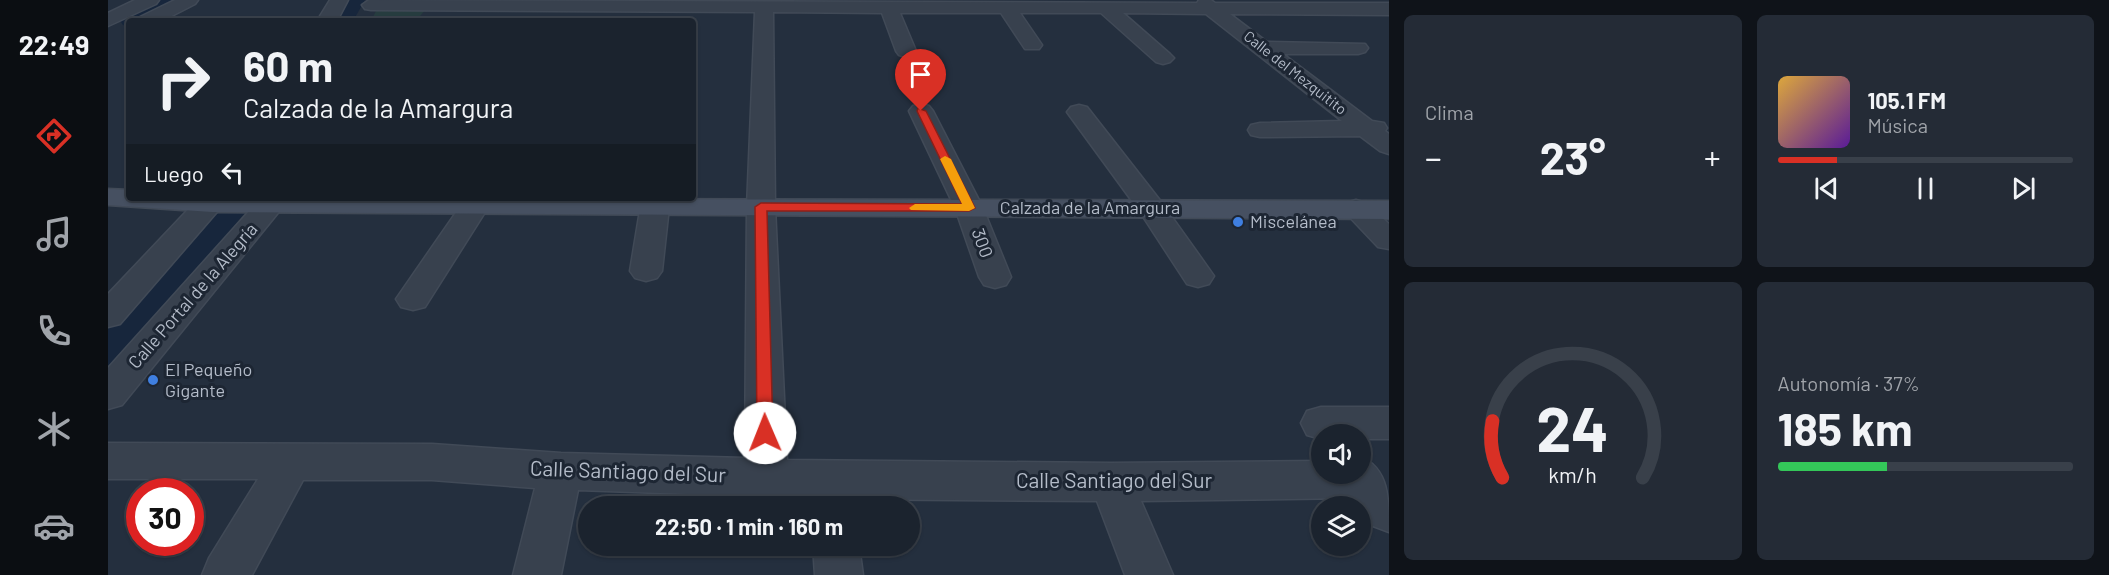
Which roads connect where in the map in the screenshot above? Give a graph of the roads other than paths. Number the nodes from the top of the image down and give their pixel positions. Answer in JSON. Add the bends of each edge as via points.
{"nodes":[{"id":1,"x":189,"y":0,"type":"edge"},
{"id":2,"x":339,"y":0,"type":"edge"},
{"id":3,"x":601,"y":3,"type":"edge"},
{"id":4,"x":108,"y":4,"type":"edge"},
{"id":5,"x":1206,"y":4,"type":"edge"},
{"id":6,"x":447,"y":5,"type":"junction"},
{"id":7,"x":898,"y":5,"type":"edge"},
{"id":8,"x":764,"y":7,"type":"junction"},
{"id":9,"x":146,"y":8,"type":"edge"},
{"id":10,"x":1006,"y":8,"type":"junction"},
{"id":11,"x":1106,"y":8,"type":"junction"},
{"id":12,"x":1380,"y":8,"type":"edge"},
{"id":13,"x":369,"y":9,"type":"edge"},
{"id":14,"x":561,"y":13,"type":"edge"},
{"id":15,"x":685,"y":14,"type":"edge"},
{"id":16,"x":329,"y":18,"type":"edge"},
{"id":17,"x":435,"y":18,"type":"edge"},
{"id":18,"x":108,"y":20,"type":"edge"},
{"id":19,"x":126,"y":31,"type":"edge"},
{"id":20,"x":108,"y":40,"type":"edge"},
{"id":21,"x":1032,"y":45,"type":"dead end"},
{"id":22,"x":1263,"y":48,"type":"junction"},
{"id":23,"x":1358,"y":48,"type":"dead end"},
{"id":24,"x":906,"y":51,"type":"dead end"},
{"id":25,"x":1163,"y":58,"type":"dead end"},
{"id":26,"x":921,"y":111,"type":"dead end"},
{"id":27,"x":1078,"y":112,"type":"dead end"},
{"id":28,"x":1378,"y":128,"type":"edge"},
{"id":29,"x":1260,"y":130,"type":"dead end"},
{"id":30,"x":1389,"y":146,"type":"edge"},
{"id":31,"x":110,"y":199,"type":"edge"},
{"id":32,"x":126,"y":199,"type":"edge"},
{"id":33,"x":213,"y":201,"type":"edge"},
{"id":34,"x":274,"y":201,"type":"edge"},
{"id":35,"x":376,"y":201,"type":"edge"},
{"id":36,"x":478,"y":202,"type":"edge"},
{"id":37,"x":655,"y":202,"type":"edge"},
{"id":38,"x":761,"y":207,"type":"junction"},
{"id":39,"x":969,"y":208,"type":"junction"},
{"id":40,"x":1152,"y":209,"type":"junction"},
{"id":41,"x":1356,"y":209,"type":"junction"},
{"id":42,"x":1389,"y":210,"type":"edge"},
{"id":43,"x":1389,"y":240,"type":"edge"},
{"id":44,"x":646,"y":271,"type":"dead end"},
{"id":45,"x":1198,"y":276,"type":"dead end"},
{"id":46,"x":994,"y":277,"type":"dead end"},
{"id":47,"x":413,"y":299,"type":"dead end"},
{"id":48,"x":108,"y":315,"type":"edge"},
{"id":49,"x":108,"y":394,"type":"edge"},
{"id":50,"x":1389,"y":423,"type":"edge"},
{"id":51,"x":1371,"y":425,"type":"edge"},
{"id":52,"x":108,"y":461,"type":"edge"},
{"id":53,"x":291,"y":462,"type":"junction"},
{"id":54,"x":561,"y":471,"type":"junction"},
{"id":55,"x":1311,"y":477,"type":"edge"},
{"id":56,"x":766,"y":478,"type":"junction"},
{"id":57,"x":1111,"y":482,"type":"junction"},
{"id":58,"x":1368,"y":484,"type":"edge"},
{"id":59,"x":831,"y":493,"type":"edge"},
{"id":60,"x":1389,"y":512,"type":"edge"},
{"id":61,"x":837,"y":556,"type":"edge"},
{"id":62,"x":226,"y":575,"type":"edge"},
{"id":63,"x":537,"y":575,"type":"edge"},
{"id":64,"x":839,"y":575,"type":"edge"},
{"id":65,"x":1149,"y":575,"type":"edge"}],
"edges":[{"from":1,"to":9,"type":"street"},
{"from":2,"to":16,"type":"street"},
{"from":3,"to":14,"type":"street"},
{"from":3,"to":15,"type":"street"},
{"from":4,"to":9,"type":"street"},
{"from":5,"to":11,"type":"street"},
{"from":5,"to":12,"type":"street"},
{"from":5,"to":22,"type":"street","name":"Calle del Mezquitito"},
{"from":6,"to":13,"type":"street"},
{"from":6,"to":14,"type":"street"},
{"from":6,"to":17,"type":"street"},
{"from":7,"to":8,"type":"street"},
{"from":7,"to":10,"type":"street"},
{"from":7,"to":24,"type":"street"},
{"from":8,"to":15,"type":"street"},
{"from":8,"to":38,"type":"street"},
{"from":9,"to":18,"type":"street"},
{"from":10,"to":11,"type":"street"},
{"from":10,"to":21,"type":"street"},
{"from":11,"to":25,"type":"street"},
{"from":19,"to":20,"type":"street"},
{"from":22,"to":23,"type":"street"},
{"from":22,"to":28,"type":"street","name":"Calle del Mezquitito"},
{"from":26,"to":39,"type":"street","name":"300"},
{"from":27,"to":40,"type":"street"},
{"from":28,"to":29,"type":"street"},
{"from":28,"to":30,"type":"street","name":"Calle del Mezquitito"},
{"from":31,"to":32,"type":"street","name":"Calzada de la Amargura"},
{"from":33,"to":48,"type":"street"},
{"from":34,"to":49,"type":"street","name":"Calle Portal de la Alegría"},
{"from":35,"to":36,"type":"street","name":"Calzada de la Amargura"},
{"from":36,"to":37,"type":"street","name":"Calzada de la Amargura"},
{"from":36,"to":47,"type":"street"},
{"from":37,"to":38,"type":"street","name":"Calzada de la Amargura"},
{"from":37,"to":44,"type":"street"},
{"from":38,"to":39,"type":"street","name":"Calzada de la Amargura"},
{"from":38,"to":56,"type":"street"},
{"from":39,"to":40,"type":"street","name":"Calzada de la Amargura"},
{"from":39,"to":46,"type":"street","name":"300"},
{"from":40,"to":41,"type":"street","name":"Calzada de la Amargura"},
{"from":40,"to":45,"type":"street"},
{"from":41,"to":42,"type":"street","name":"Calzada de la Amargura"},
{"from":41,"to":43,"type":"street"},
{"from":50,"to":51,"type":"street"},
{"from":52,"to":53,"type":"street","name":"Calle Santiago del Sur"},
{"from":53,"to":54,"type":"street","name":"Calle Santiago del Sur","via":[[432,462]]},
{"from":53,"to":62,"type":"street"},
{"from":54,"to":56,"type":"street","name":"Calle Santiago del Sur"},
{"from":54,"to":63,"type":"street"},
{"from":55,"to":57,"type":"street","name":"Calle Santiago del Sur"},
{"from":56,"to":59,"type":"street","name":"Calle Santiago del Sur"},
{"from":57,"to":59,"type":"street","name":"Calle Santiago del Sur"},
{"from":57,"to":65,"type":"street"},
{"from":58,"to":60,"type":"street"},
{"from":61,"to":64,"type":"street"}]}
